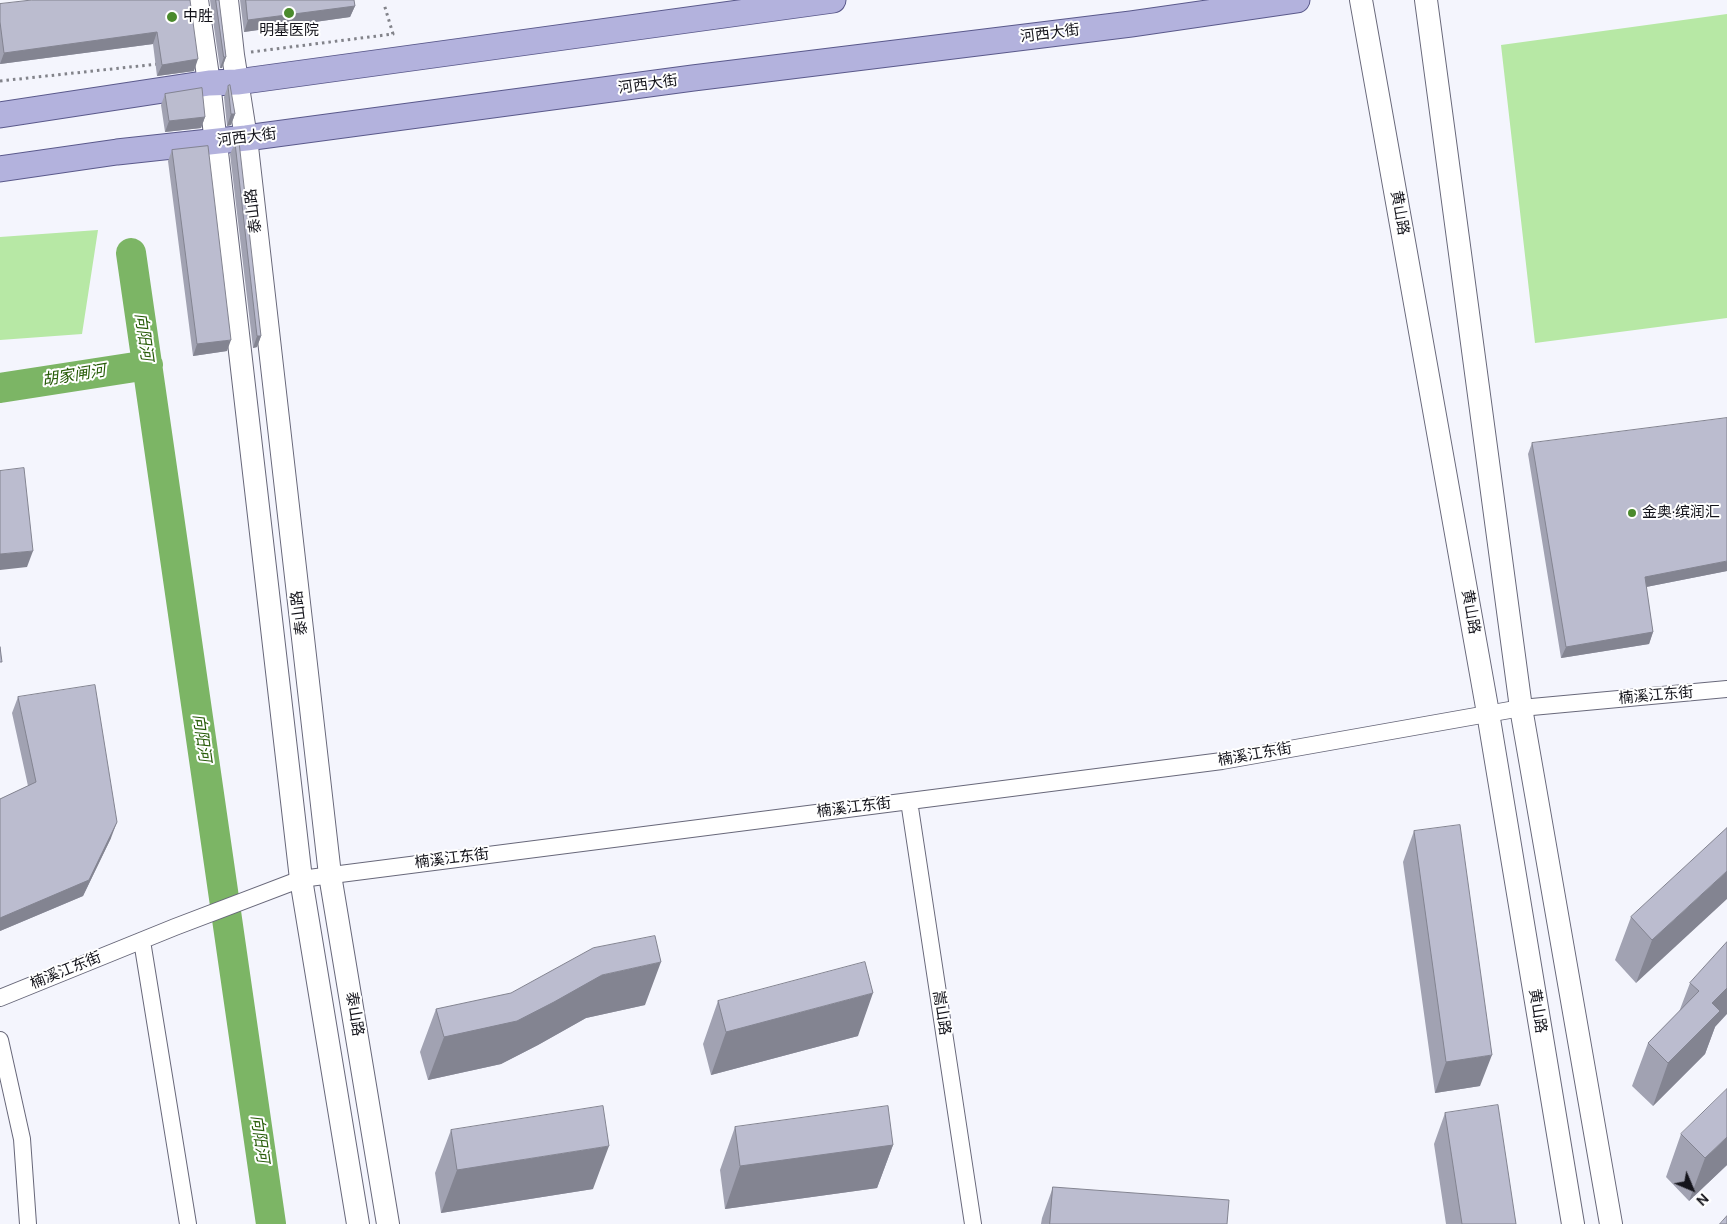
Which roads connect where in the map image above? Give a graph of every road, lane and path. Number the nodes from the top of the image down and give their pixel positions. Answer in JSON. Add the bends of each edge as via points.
{"nodes":[{"id":1,"x":197,"y":0,"type":"edge"},
{"id":2,"x":227,"y":0,"type":"edge"},
{"id":3,"x":833,"y":0,"type":"edge"},
{"id":4,"x":1296,"y":0,"type":"edge"},
{"id":5,"x":1361,"y":0,"type":"edge"},
{"id":6,"x":1426,"y":0,"type":"edge"},
{"id":7,"x":782,"y":3,"type":"edge"},
{"id":8,"x":745,"y":6,"type":"edge"},
{"id":9,"x":237,"y":82,"type":"junction"},
{"id":10,"x":209,"y":83,"type":"junction"},
{"id":11,"x":0,"y":115,"type":"edge"},
{"id":12,"x":246,"y":138,"type":"junction"},
{"id":13,"x":216,"y":142,"type":"junction"},
{"id":14,"x":0,"y":169,"type":"edge"},
{"id":15,"x":1727,"y":689,"type":"edge"},
{"id":16,"x":1522,"y":708,"type":"junction"},
{"id":17,"x":1488,"y":714,"type":"junction"},
{"id":18,"x":909,"y":801,"type":"junction"},
{"id":19,"x":330,"y":875,"type":"junction"},
{"id":20,"x":301,"y":878,"type":"junction"},
{"id":21,"x":142,"y":941,"type":"junction"},
{"id":22,"x":0,"y":998,"type":"edge"},
{"id":23,"x":0,"y":1040,"type":"edge"},
{"id":24,"x":28,"y":1224,"type":"edge"},
{"id":25,"x":188,"y":1224,"type":"edge"},
{"id":26,"x":358,"y":1224,"type":"edge"},
{"id":27,"x":388,"y":1224,"type":"edge"},
{"id":28,"x":973,"y":1224,"type":"edge"},
{"id":29,"x":1573,"y":1224,"type":"edge"},
{"id":30,"x":1611,"y":1224,"type":"edge"}],
"edges":[{"from":1,"to":10,"type":"main road","name":"泰山路"},
{"from":2,"to":9,"type":"main road","name":"泰山路"},
{"from":3,"to":7,"type":"main road"},
{"from":4,"to":12,"type":"main road","name":"河西大街"},
{"from":5,"to":17,"type":"main road","name":"黄山路"},
{"from":6,"to":16,"type":"main road"},
{"from":7,"to":8,"type":"main road"},
{"from":8,"to":9,"type":"main road"},
{"from":9,"to":10,"type":"main road"},
{"from":9,"to":12,"type":"main road","name":"泰山路"},
{"from":10,"to":11,"type":"main road"},
{"from":10,"to":13,"type":"main road","name":"泰山路"},
{"from":12,"to":13,"type":"main road","name":"河西大街"},
{"from":12,"to":19,"type":"main road","name":"泰山路"},
{"from":13,"to":14,"type":"main road","name":"河西大街"},
{"from":13,"to":20,"type":"main road","name":"泰山路"},
{"from":15,"to":16,"type":"street","name":"楠溪江东街"},
{"from":16,"to":17,"type":"street","name":"楠溪江东街"},
{"from":16,"to":30,"type":"main road"},
{"from":17,"to":18,"type":"street","name":"楠溪江东街","via":[[1222,761]]},
{"from":17,"to":29,"type":"main road","name":"黄山路"},
{"from":18,"to":19,"type":"street","name":"楠溪江东街"},
{"from":18,"to":28,"type":"street","name":"嵩山路"},
{"from":19,"to":20,"type":"street","name":"楠溪江东街"},
{"from":19,"to":27,"type":"main road","name":"泰山路"},
{"from":20,"to":21,"type":"street","name":"楠溪江东街"},
{"from":20,"to":26,"type":"main road","name":"泰山路"},
{"from":21,"to":22,"type":"street","name":"楠溪江东街"},
{"from":21,"to":25,"type":"street"},
{"from":23,"to":24,"type":"street","via":[[22,1139]]}]}
